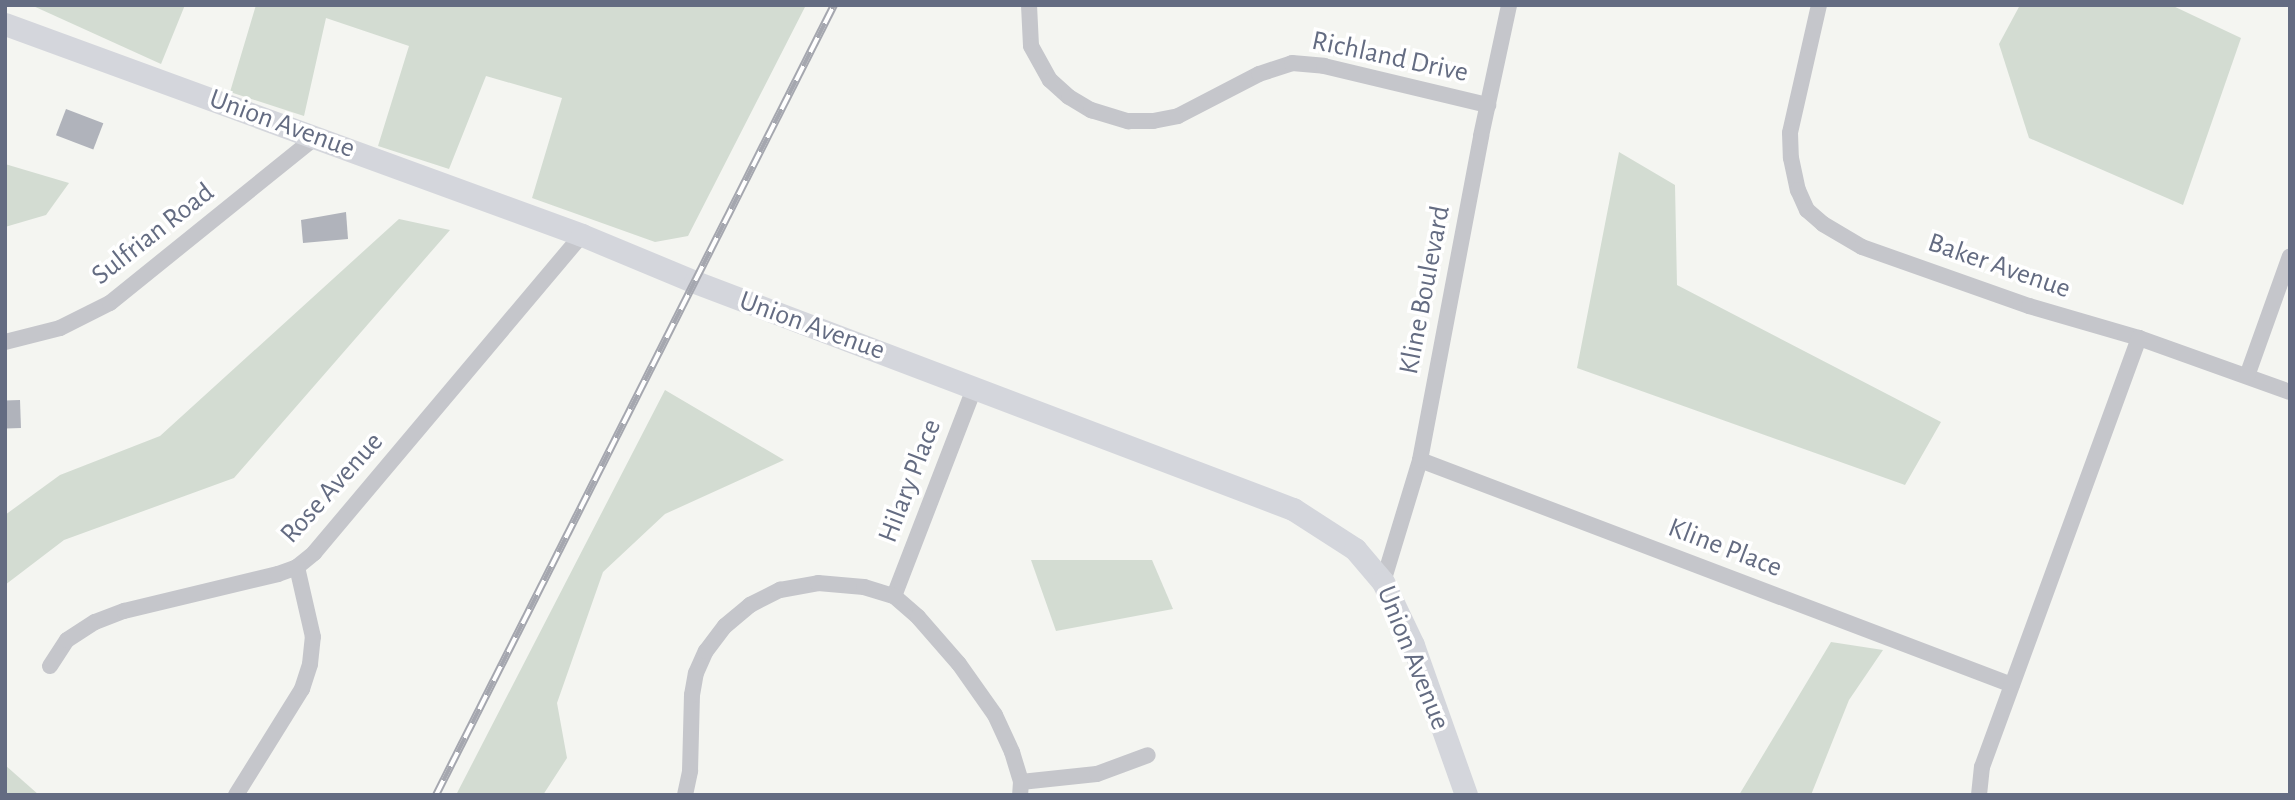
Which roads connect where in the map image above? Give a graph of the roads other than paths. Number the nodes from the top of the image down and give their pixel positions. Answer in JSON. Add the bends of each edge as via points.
{"nodes":[{"id":1,"x":1029,"y":5,"type":"edge"},
{"id":2,"x":1509,"y":5,"type":"edge"},
{"id":3,"x":1819,"y":5,"type":"edge"},
{"id":4,"x":5,"y":24,"type":"edge"},
{"id":5,"x":1488,"y":105,"type":"junction"},
{"id":6,"x":317,"y":136,"type":"junction"},
{"id":7,"x":582,"y":235,"type":"junction"},
{"id":8,"x":2290,"y":256,"type":"edge"},
{"id":9,"x":2139,"y":338,"type":"junction"},
{"id":10,"x":5,"y":342,"type":"edge"},
{"id":11,"x":2247,"y":376,"type":"junction"},
{"id":12,"x":975,"y":386,"type":"junction"},
{"id":13,"x":2290,"y":392,"type":"edge"},
{"id":14,"x":1420,"y":460,"type":"junction"},
{"id":15,"x":297,"y":567,"type":"junction"},
{"id":16,"x":1383,"y":582,"type":"junction"},
{"id":17,"x":894,"y":596,"type":"junction"},
{"id":18,"x":50,"y":666,"type":"dead end"},
{"id":19,"x":2012,"y":684,"type":"junction"},
{"id":20,"x":1148,"y":755,"type":"dead end"},
{"id":21,"x":1020,"y":788,"type":"edge"},
{"id":22,"x":236,"y":795,"type":"edge"},
{"id":23,"x":685,"y":795,"type":"edge"},
{"id":24,"x":1466,"y":795,"type":"edge"},
{"id":25,"x":1979,"y":795,"type":"edge"}],
"edges":[{"from":1,"to":5,"type":"street","name":"Richland Drive","via":[[1031,46],[1050,80],[1091,110],[1128,121],[1178,117],[1259,74],[1292,63],[1324,66]]},
{"from":2,"to":5,"type":"street","name":"Kline Boulevard"},
{"from":3,"to":9,"type":"street","name":"Baker Avenue","via":[[1790,133],[1794,177],[1807,210],[1863,247],[2029,306]]},
{"from":4,"to":6,"type":"main road","name":"Union Avenue"},
{"from":5,"to":14,"type":"street","name":"Kline Boulevard"},
{"from":6,"to":7,"type":"main road","name":"Union Avenue"},
{"from":6,"to":10,"type":"street","name":"Sulfrian Road","via":[[110,303],[60,328]]},
{"from":7,"to":12,"type":"main road","name":"Union Avenue"},
{"from":7,"to":15,"type":"street","name":"Rose Avenue","via":[[314,554]]},
{"from":8,"to":11,"type":"street"},
{"from":9,"to":11,"type":"street","name":"Baker Avenue"},
{"from":9,"to":19,"type":"street"},
{"from":11,"to":13,"type":"street","name":"Baker Avenue"},
{"from":12,"to":16,"type":"main road","name":"Union Avenue","via":[[1293,509],[1355,549]]},
{"from":12,"to":17,"type":"street","name":"Hilary Place"},
{"from":14,"to":16,"type":"street","name":"Kline Boulevard"},
{"from":14,"to":19,"type":"street","name":"Kline Place"},
{"from":15,"to":18,"type":"street","name":"Rose Avenue","via":[[95,622],[67,640]]},
{"from":15,"to":22,"type":"street","via":[[313,638],[310,664],[302,690]]},
{"from":16,"to":24,"type":"main road","name":"Union Avenue","via":[[1413,645]]},
{"from":17,"to":21,"type":"street","via":[[959,664],[995,715],[1012,752]]},
{"from":17,"to":23,"type":"street","via":[[864,587],[818,583],[780,590],[750,605],[724,626],[696,673]]},
{"from":19,"to":25,"type":"street","via":[[1982,767]]},
{"from":20,"to":21,"type":"street","via":[[1097,774]]}]}
